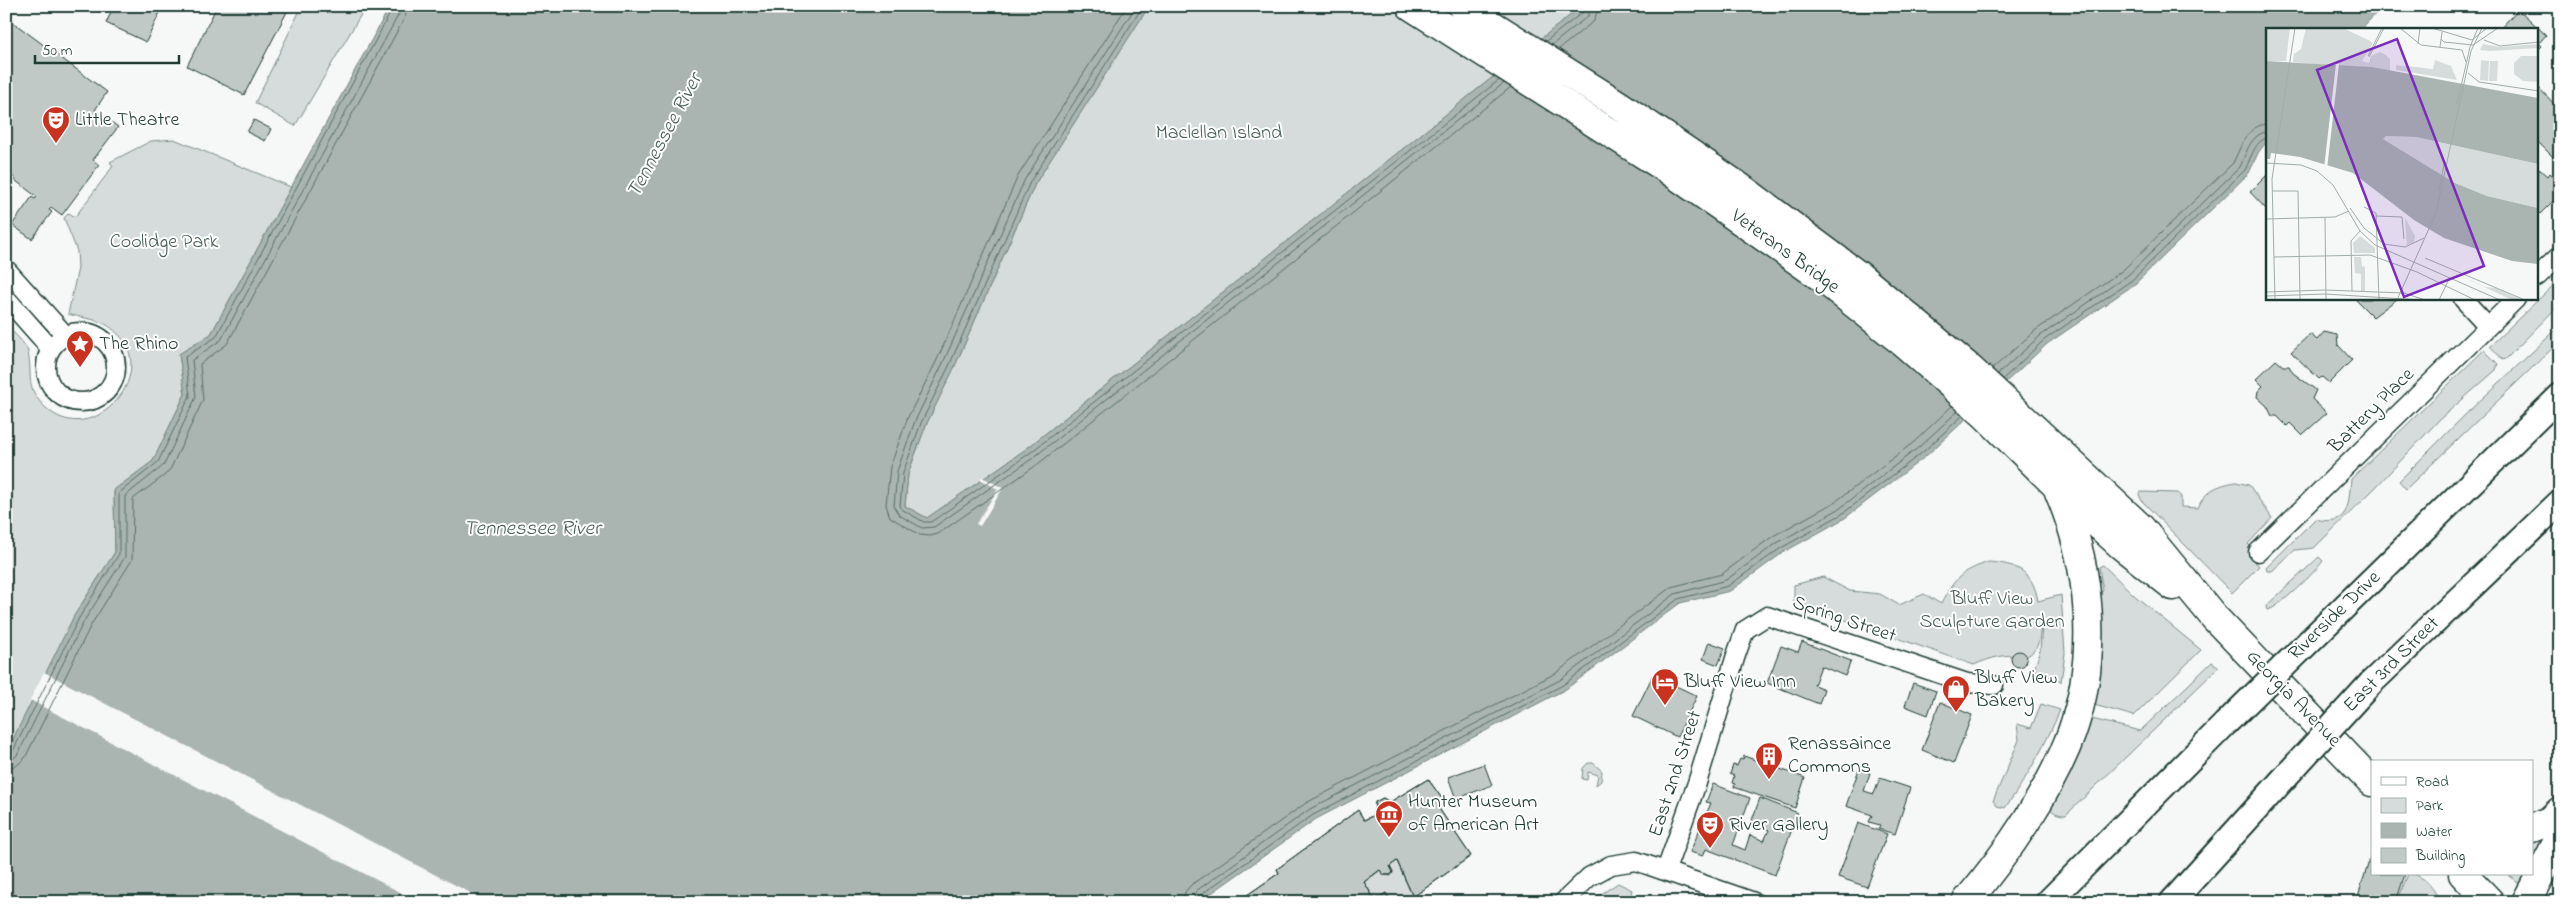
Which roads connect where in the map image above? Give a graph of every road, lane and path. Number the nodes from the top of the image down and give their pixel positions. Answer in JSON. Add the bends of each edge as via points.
{"nodes":[{"id":1,"x":1411,"y":6,"type":"edge"},
{"id":2,"x":1462,"y":6,"type":"edge"},
{"id":3,"x":2560,"y":255,"type":"edge"},
{"id":4,"x":6,"y":269,"type":"edge"},
{"id":5,"x":2538,"y":276,"type":"edge"},
{"id":6,"x":6,"y":298,"type":"edge"},
{"id":7,"x":2464,"y":300,"type":"edge"},
{"id":8,"x":2515,"y":300,"type":"edge"},
{"id":9,"x":2488,"y":326,"type":"junction"},
{"id":10,"x":66,"y":336,"type":"junction"},
{"id":11,"x":51,"y":349,"type":"junction"},
{"id":12,"x":2560,"y":396,"type":"edge"},
{"id":13,"x":2055,"y":484,"type":"junction"},
{"id":14,"x":2560,"y":502,"type":"edge"},
{"id":15,"x":2131,"y":537,"type":"junction"},
{"id":16,"x":2258,"y":552,"type":"dead end"},
{"id":17,"x":1767,"y":616,"type":"joint"},
{"id":18,"x":1994,"y":685,"type":"dead end"},
{"id":19,"x":2371,"y":781,"type":"edge"},
{"id":20,"x":2560,"y":811,"type":"edge"},
{"id":21,"x":2534,"y":827,"type":"edge"},
{"id":22,"x":2560,"y":838,"type":"edge"},
{"id":23,"x":1666,"y":870,"type":"junction"},
{"id":24,"x":2465,"y":876,"type":"edge"},
{"id":25,"x":1563,"y":902,"type":"edge"},
{"id":26,"x":1754,"y":902,"type":"edge"},
{"id":27,"x":1966,"y":902,"type":"edge"},
{"id":28,"x":2048,"y":902,"type":"edge"},
{"id":29,"x":2172,"y":902,"type":"edge"},
{"id":30,"x":2490,"y":902,"type":"edge"},
{"id":31,"x":2526,"y":902,"type":"edge"}],
"edges":[{"from":1,"to":13,"type":"main road","name":"Veterans Bridge","via":[[1670,170],[1821,277],[1978,408]]},
{"from":2,"to":15,"type":"main road","name":"Veterans Bridge","via":[[1619,105],[1744,190],[1858,275],[1968,367]]},
{"from":3,"to":5,"type":"street"},
{"from":4,"to":10,"type":"street"},
{"from":6,"to":11,"type":"street"},
{"from":7,"to":9,"type":"street"},
{"from":8,"to":9,"type":"street","name":"Battery Place"},
{"from":9,"to":16,"type":"street","name":"Battery Place"},
{"from":10,"to":11,"type":"street"},
{"from":10,"to":11,"type":"street","via":[[81,332],[93,334],[110,349],[115,359],[115,371],[105,392],[84,402],[66,399],[57,393],[47,376]]},
{"from":12,"to":28,"type":"main road","name":"Riverside Drive","bridge":true},
{"from":13,"to":15,"type":"main road","name":"Veterans Bridge"},
{"from":13,"to":27,"type":"main road","via":[[2072,522],[2084,574],[2088,637],[2086,674],[2072,733],[2033,809]]},
{"from":14,"to":29,"type":"main road","name":"East 3rd Street","bridge":true,"via":[[2371,683]]},
{"from":15,"to":19,"type":"main road","name":"Georgia Avenue","via":[[2214,617]]},
{"from":17,"to":18,"type":"street","name":"Spring Street","via":[[1967,683]]},
{"from":17,"to":23,"type":"street","name":"East 2nd Street","via":[[1745,630]]},
{"from":20,"to":21,"type":"main road","via":[[2549,821]]},
{"from":22,"to":31,"type":"main road"},
{"from":23,"to":25,"type":"street","via":[[1636,861],[1611,865],[1589,877]]},
{"from":23,"to":26,"type":"street"},
{"from":24,"to":30,"type":"main road"}]}
